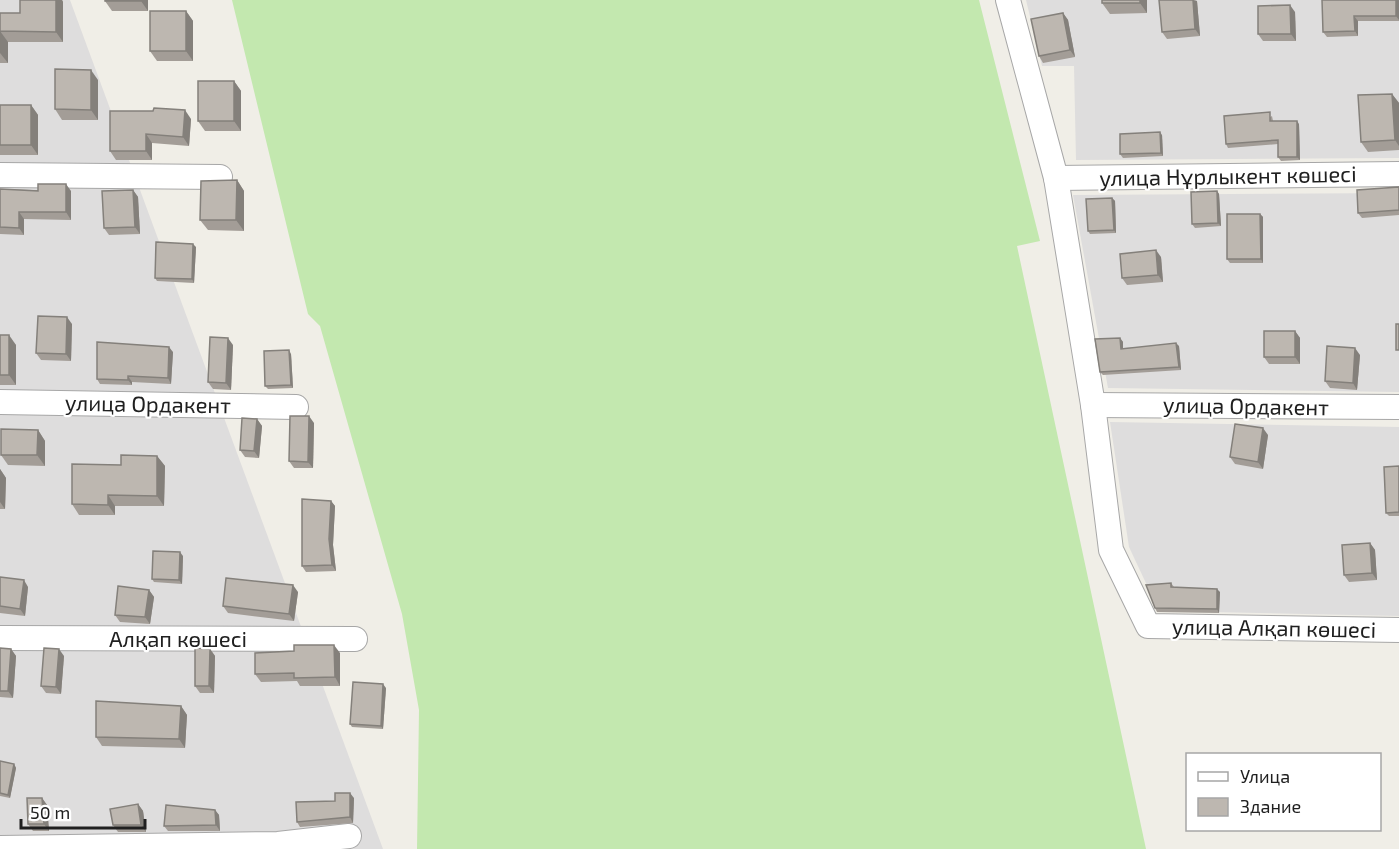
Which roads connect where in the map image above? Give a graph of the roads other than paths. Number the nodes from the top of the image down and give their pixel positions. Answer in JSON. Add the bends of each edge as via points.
{"nodes":[{"id":1,"x":1008,"y":0,"type":"edge"},
{"id":2,"x":1399,"y":174,"type":"edge"},
{"id":3,"x":0,"y":175,"type":"edge"},
{"id":4,"x":220,"y":177,"type":"dead end"},
{"id":5,"x":1056,"y":178,"type":"junction"},
{"id":6,"x":0,"y":402,"type":"edge"},
{"id":7,"x":1093,"y":405,"type":"junction"},
{"id":8,"x":296,"y":407,"type":"dead end"},
{"id":9,"x":1399,"y":407,"type":"edge"},
{"id":10,"x":1399,"y":630,"type":"edge"},
{"id":11,"x":0,"y":638,"type":"edge"},
{"id":12,"x":355,"y":639,"type":"dead end"},
{"id":13,"x":349,"y":836,"type":"dead end"},
{"id":14,"x":0,"y":848,"type":"edge"}],
"edges":[{"from":1,"to":5,"type":"street"},
{"from":2,"to":5,"type":"street","name":"улица Нұрлыкент көшесі"},
{"from":3,"to":4,"type":"street"},
{"from":5,"to":7,"type":"street"},
{"from":6,"to":8,"type":"street","name":"улица Ордакент"},
{"from":7,"to":9,"type":"street","name":"улица Ордакент"},
{"from":7,"to":10,"type":"street","name":"улица Алқап көшесі","via":[[1111,550],[1148,626]]},
{"from":11,"to":12,"type":"street","name":"Алқап көшесі"},
{"from":13,"to":14,"type":"street","via":[[278,844]]}]}
